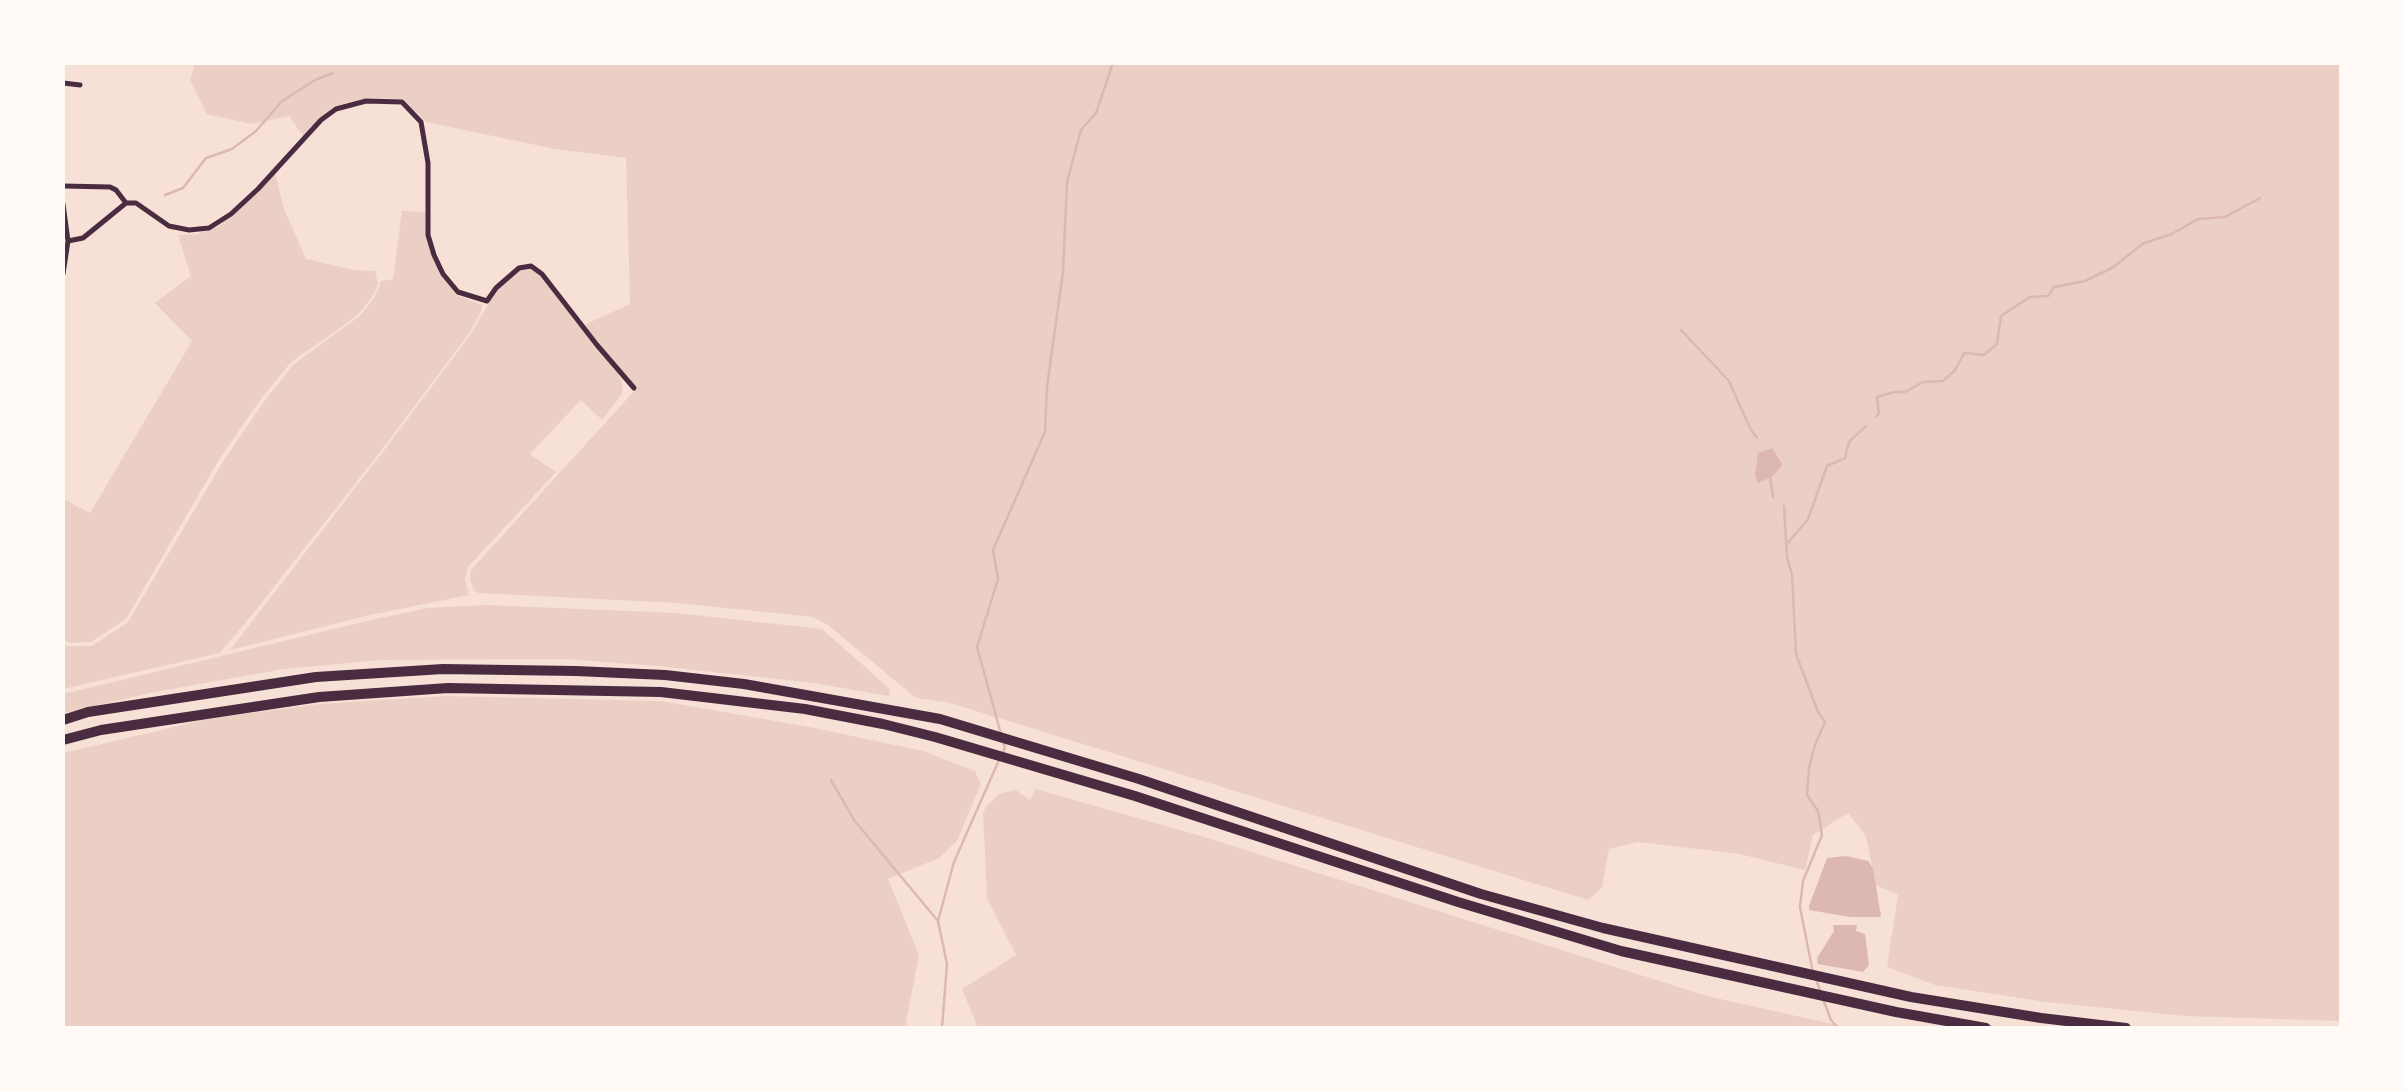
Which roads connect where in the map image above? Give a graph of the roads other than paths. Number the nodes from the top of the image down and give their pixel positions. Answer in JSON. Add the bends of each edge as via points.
{"nodes":[{"id":1,"x":63,"y":83,"type":"edge"},
{"id":2,"x":80,"y":85,"type":"dead end"},
{"id":3,"x":63,"y":186,"type":"edge"},
{"id":4,"x":126,"y":203,"type":"junction"},
{"id":5,"x":63,"y":204,"type":"edge"},
{"id":6,"x":68,"y":241,"type":"junction"},
{"id":7,"x":63,"y":274,"type":"edge"},
{"id":8,"x":634,"y":388,"type":"dead end"},
{"id":9,"x":63,"y":720,"type":"edge"},
{"id":10,"x":63,"y":740,"type":"edge"},
{"id":11,"x":1986,"y":1028,"type":"edge"},
{"id":12,"x":2126,"y":1028,"type":"edge"}],
"edges":[{"from":1,"to":2,"type":"street"},
{"from":3,"to":4,"type":"street","via":[[110,187]]},
{"from":4,"to":6,"type":"street","via":[[83,238]]},
{"from":4,"to":8,"type":"street","via":[[136,203],[169,226],[209,228],[258,189],[336,109],[366,101],[402,102],[421,122],[428,163],[428,235],[443,274],[458,292],[487,301],[519,268],[531,266]]},
{"from":5,"to":6,"type":"street"},
{"from":6,"to":7,"type":"street"},
{"from":9,"to":12,"type":"highway","via":[[88,712],[316,677],[443,669],[665,675],[772,688],[940,719],[1139,779],[1481,894],[1603,928],[1911,997]]},
{"from":10,"to":11,"type":"highway","via":[[319,696],[448,688],[661,692],[805,709],[935,737],[1135,796],[1621,951]]}]}
